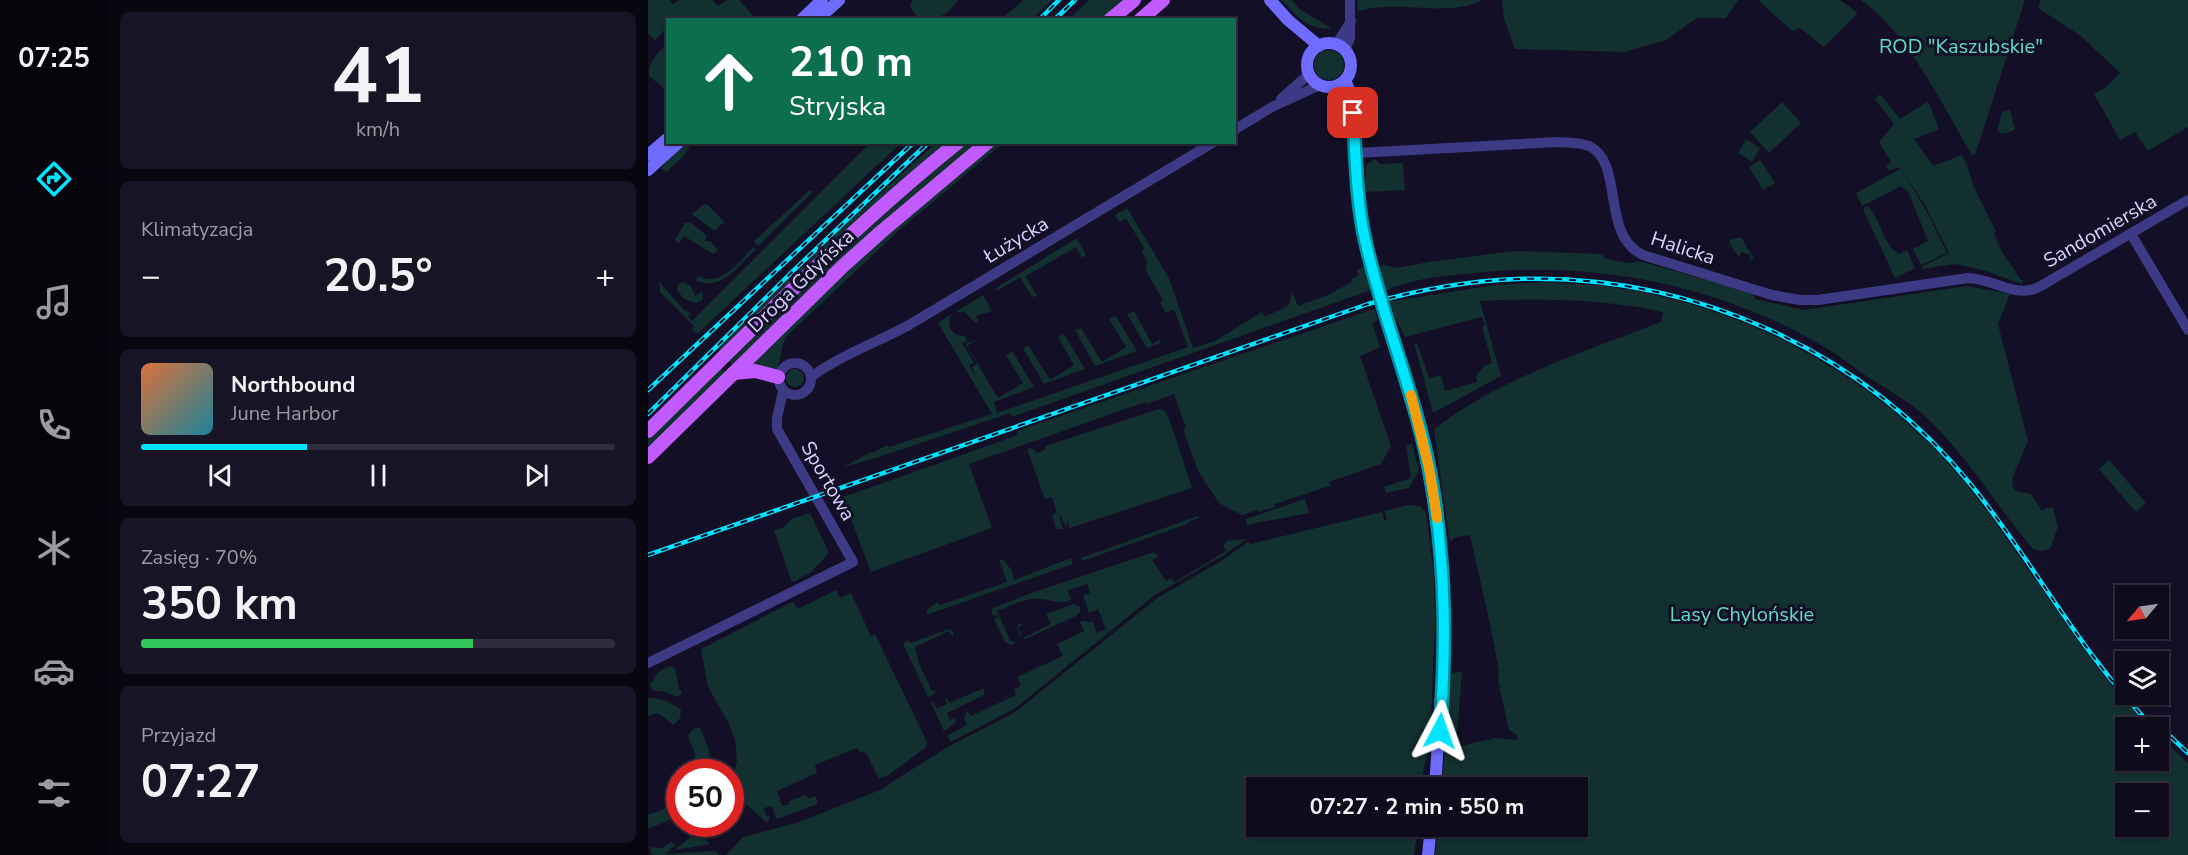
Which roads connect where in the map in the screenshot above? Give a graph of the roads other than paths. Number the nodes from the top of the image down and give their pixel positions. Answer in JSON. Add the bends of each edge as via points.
{"nodes":[{"id":1,"x":822,"y":0,"type":"edge"},
{"id":2,"x":839,"y":0,"type":"edge"},
{"id":3,"x":1134,"y":0,"type":"edge"},
{"id":4,"x":1162,"y":0,"type":"edge"},
{"id":5,"x":1270,"y":0,"type":"edge"},
{"id":6,"x":1350,"y":0,"type":"edge"},
{"id":7,"x":803,"y":18,"type":"edge"},
{"id":8,"x":819,"y":18,"type":"edge"},
{"id":9,"x":1112,"y":18,"type":"edge"},
{"id":10,"x":1142,"y":18,"type":"edge"},
{"id":11,"x":1341,"y":47,"type":"junction"},
{"id":12,"x":1315,"y":50,"type":"junction"},
{"id":13,"x":1309,"y":74,"type":"junction"},
{"id":14,"x":1341,"y":83,"type":"junction"},
{"id":15,"x":1320,"y":85,"type":"junction"},
{"id":16,"x":1272,"y":107,"type":"junction"},
{"id":17,"x":1236,"y":129,"type":"edge"},
{"id":18,"x":666,"y":140,"type":"edge"},
{"id":19,"x":677,"y":144,"type":"edge"},
{"id":20,"x":956,"y":144,"type":"edge"},
{"id":21,"x":986,"y":144,"type":"edge"},
{"id":22,"x":1211,"y":144,"type":"edge"},
{"id":23,"x":1357,"y":153,"type":"junction"},
{"id":24,"x":648,"y":155,"type":"edge"},
{"id":25,"x":648,"y":170,"type":"edge"},
{"id":26,"x":2188,"y":200,"type":"edge"},
{"id":27,"x":2131,"y":234,"type":"junction"},
{"id":28,"x":2029,"y":291,"type":"joint"},
{"id":29,"x":2188,"y":330,"type":"edge"},
{"id":30,"x":809,"y":372,"type":"junction"},
{"id":31,"x":734,"y":373,"type":"junction"},
{"id":32,"x":785,"y":388,"type":"junction"},
{"id":33,"x":648,"y":431,"type":"edge"},
{"id":34,"x":648,"y":457,"type":"edge"},
{"id":35,"x":648,"y":663,"type":"edge"},
{"id":36,"x":1437,"y":777,"type":"edge"},
{"id":37,"x":1430,"y":837,"type":"edge"},
{"id":38,"x":1428,"y":855,"type":"edge"}],
"edges":[{"from":1,"to":7,"type":"main road"},
{"from":2,"to":8,"type":"main road"},
{"from":3,"to":9,"type":"main road"},
{"from":4,"to":10,"type":"main road"},
{"from":5,"to":12,"type":"main road"},
{"from":6,"to":11,"type":"street","via":[[1350,38]]},
{"from":11,"to":12,"type":"main road","via":[[1330,43]]},
{"from":11,"to":14,"type":"main road","via":[[1351,65]]},
{"from":12,"to":13,"type":"main road","via":[[1307,67]]},
{"from":13,"to":15,"type":"main road"},
{"from":13,"to":16,"type":"street"},
{"from":14,"to":15,"type":"main road","via":[[1331,87]]},
{"from":14,"to":23,"type":"main road","via":[[1353,99]]},
{"from":15,"to":16,"type":"street"},
{"from":16,"to":17,"type":"street"},
{"from":18,"to":24,"type":"main road"},
{"from":19,"to":25,"type":"main road"},
{"from":20,"to":33,"type":"main road","name":"Droga Gdyńska","via":[[810,272]]},
{"from":21,"to":31,"type":"main road","name":"Droga Gdyńska","via":[[881,232]]},
{"from":22,"to":30,"type":"street","name":"Łużycka","via":[[909,325]]},
{"from":23,"to":28,"type":"street","name":"Halicka","via":[[1582,144],[1596,151],[1604,162],[1621,232],[1629,247],[1642,255],[1787,299],[1818,300],[1968,278]]},
{"from":23,"to":36,"type":"main road","via":[[1359,206],[1366,244],[1407,380],[1433,489],[1443,572],[1445,633]]},
{"from":26,"to":27,"type":"street","name":"Sandomierska"},
{"from":27,"to":28,"type":"street","name":"Sandomierska"},
{"from":27,"to":29,"type":"street"},
{"from":30,"to":32,"type":"street","via":[[807,390],[802,393]]},
{"from":30,"to":32,"type":"street","name":"Łużycka","via":[[801,364],[790,363],[781,370]]},
{"from":31,"to":32,"type":"main road","via":[[755,371]]},
{"from":31,"to":34,"type":"main road","name":"Droga Gdyńska"},
{"from":32,"to":35,"type":"street","name":"Sportowa","via":[[776,425],[779,434],[853,562]]},
{"from":37,"to":38,"type":"main road"}]}
